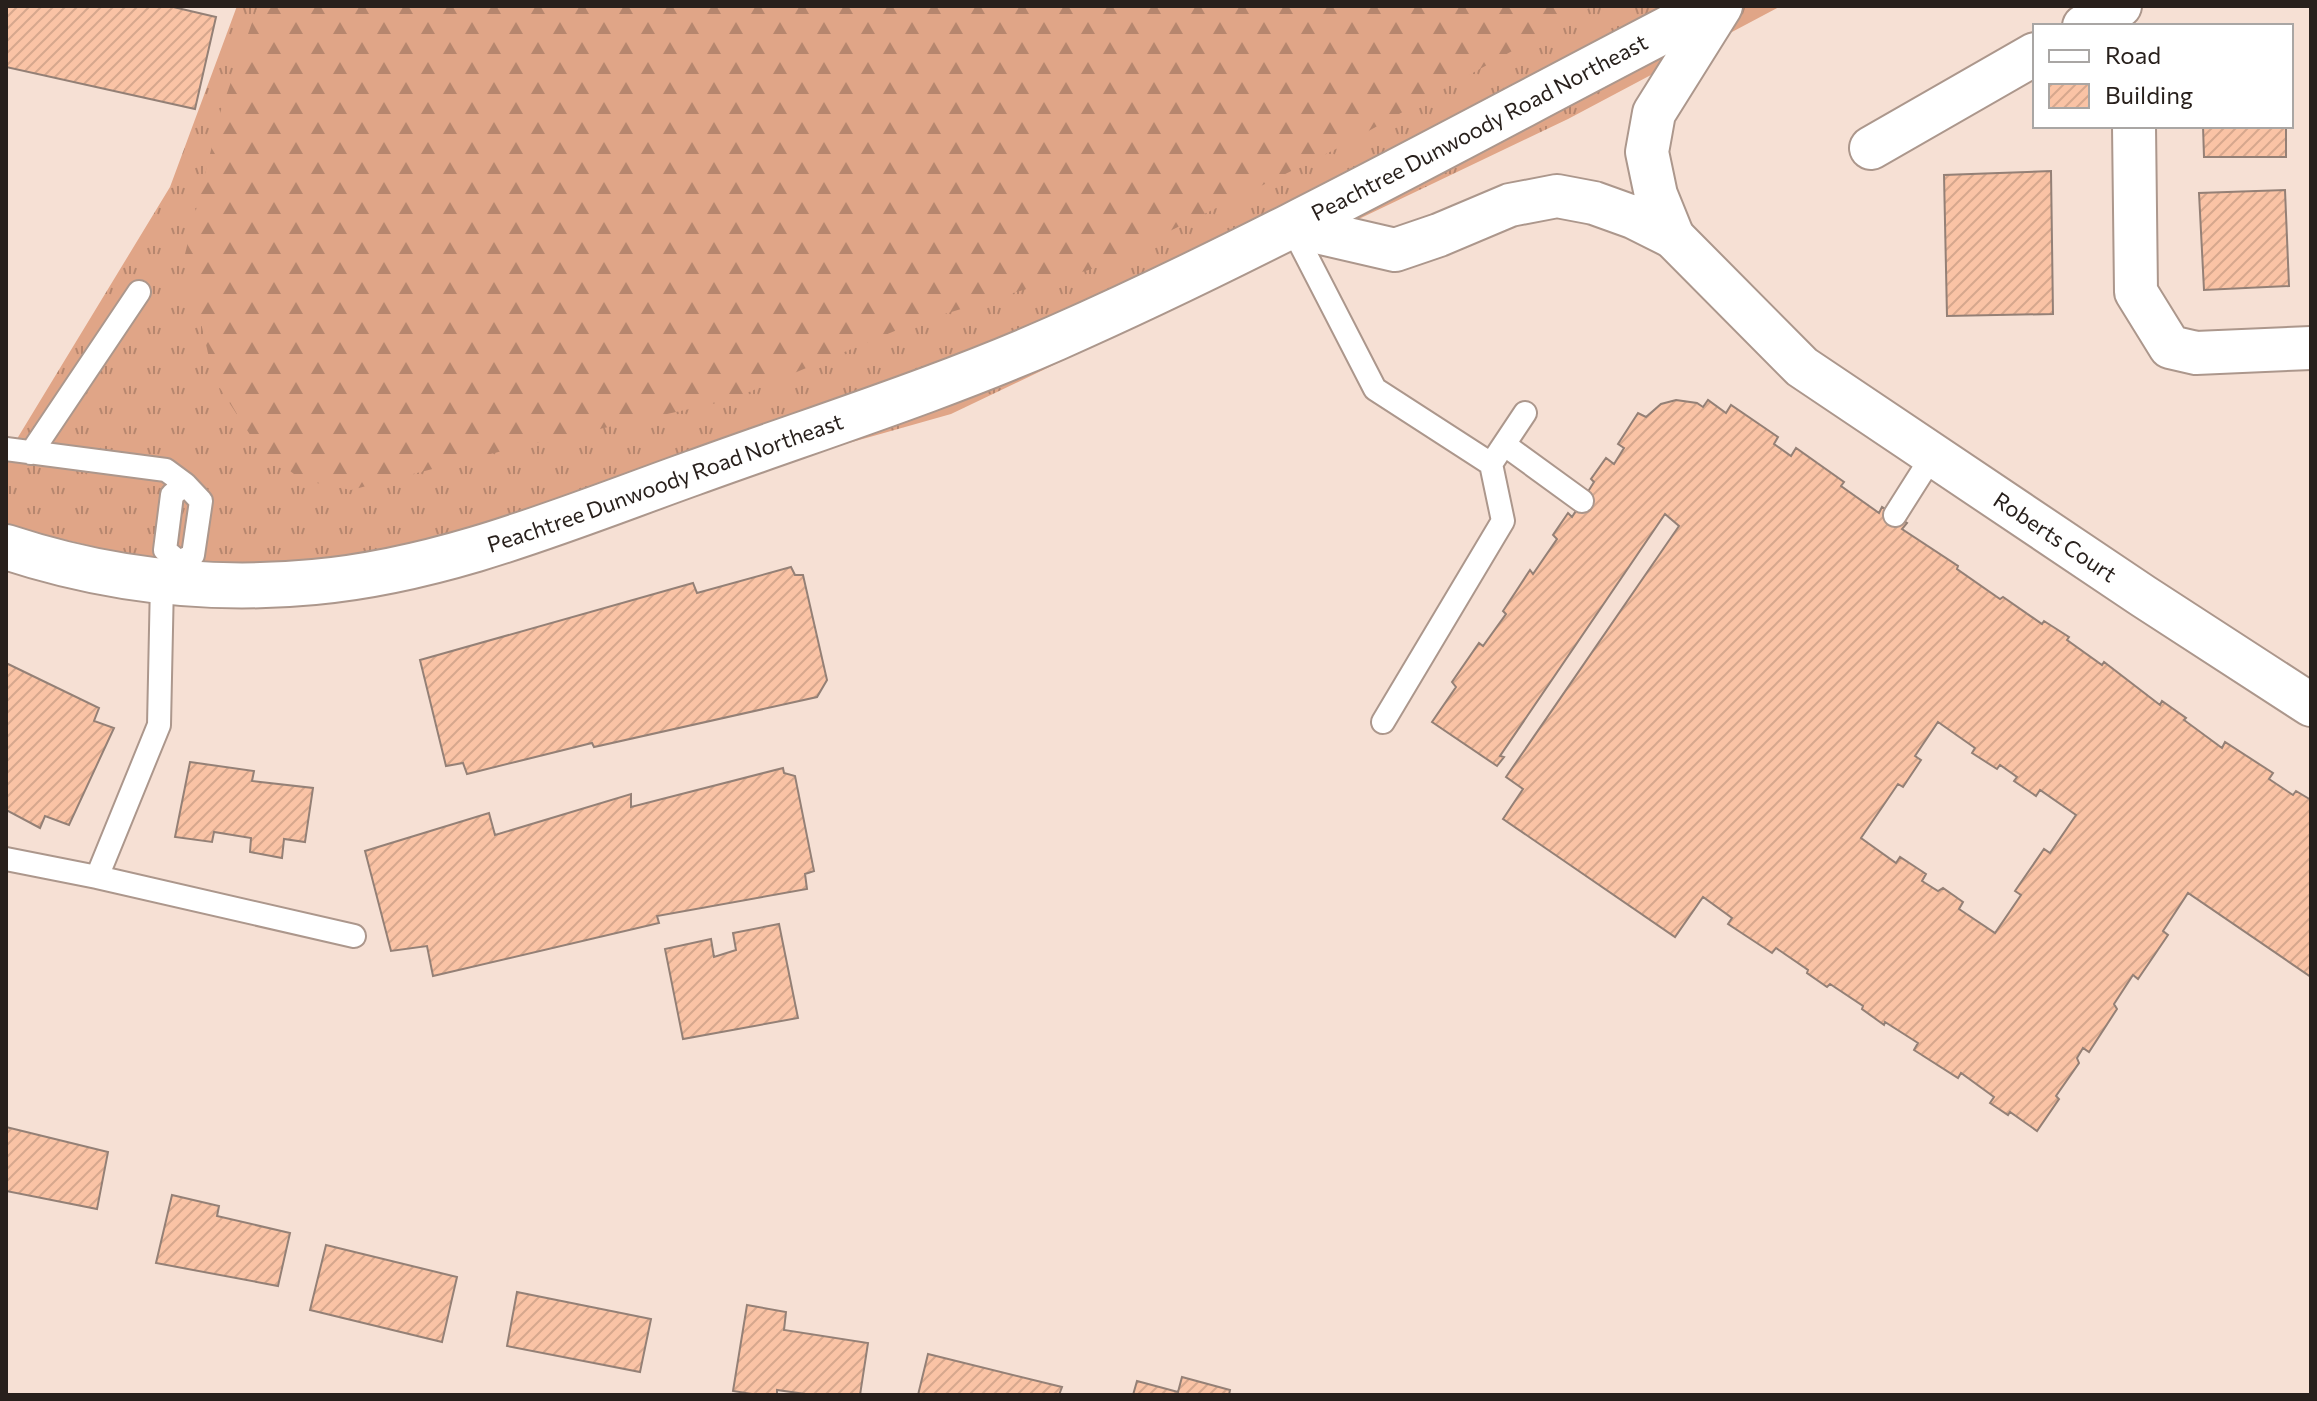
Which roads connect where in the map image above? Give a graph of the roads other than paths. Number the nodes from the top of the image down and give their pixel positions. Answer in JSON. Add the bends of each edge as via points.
{"nodes":[{"id":1,"x":1712,"y":6,"type":"edge"},
{"id":2,"x":1721,"y":6,"type":"edge"},
{"id":3,"x":2118,"y":6,"type":"edge"},
{"id":4,"x":2087,"y":24,"type":"edge"},
{"id":5,"x":2033,"y":55,"type":"edge"},
{"id":6,"x":2134,"y":128,"type":"edge"},
{"id":7,"x":1871,"y":148,"type":"dead end"},
{"id":8,"x":1291,"y":226,"type":"junction"},
{"id":9,"x":1673,"y":237,"type":"junction"},
{"id":10,"x":139,"y":292,"type":"dead end"},
{"id":11,"x":2311,"y":348,"type":"edge"},
{"id":12,"x":1802,"y":367,"type":"joint"},
{"id":13,"x":1525,"y":413,"type":"dead end"},
{"id":14,"x":1505,"y":445,"type":"junction"},
{"id":15,"x":6,"y":449,"type":"edge"},
{"id":16,"x":31,"y":453,"type":"junction"},
{"id":17,"x":1933,"y":455,"type":"junction"},
{"id":18,"x":1491,"y":464,"type":"junction"},
{"id":19,"x":1582,"y":501,"type":"dead end"},
{"id":20,"x":1895,"y":515,"type":"dead end"},
{"id":21,"x":6,"y":547,"type":"edge"},
{"id":22,"x":170,"y":572,"type":"junction"},
{"id":23,"x":2311,"y":705,"type":"edge"},
{"id":24,"x":1383,"y":722,"type":"dead end"},
{"id":25,"x":6,"y":859,"type":"edge"},
{"id":26,"x":97,"y":877,"type":"junction"},
{"id":27,"x":354,"y":936,"type":"dead end"}],
"edges":[{"from":1,"to":8,"type":"street","name":"Peachtree Dunwoody Road Northeast"},
{"from":2,"to":9,"type":"street","name":"Peachtree Dunwoody Road Northeast","via":[[1654,113],[1647,152]]},
{"from":3,"to":4,"type":"street"},
{"from":5,"to":7,"type":"street"},
{"from":6,"to":11,"type":"street","via":[[2136,292],[2170,347],[2196,353]]},
{"from":8,"to":9,"type":"street","name":"Peachtree Dunwoody Road Northeast","via":[[1395,250],[1510,205],[1557,196],[1594,203]]},
{"from":8,"to":18,"type":"lane","via":[[1375,389]]},
{"from":8,"to":22,"type":"street","name":"Peachtree Dunwoody Road Northeast","via":[[1055,339],[492,545],[408,568],[318,582],[241,587]]},
{"from":9,"to":12,"type":"street","name":"Peachtree Dunwoody Road Northeast"},
{"from":10,"to":16,"type":"lane"},
{"from":12,"to":17,"type":"street","name":"Roberts Court"},
{"from":13,"to":14,"type":"lane"},
{"from":14,"to":18,"type":"lane"},
{"from":14,"to":19,"type":"lane"},
{"from":15,"to":16,"type":"lane"},
{"from":16,"to":22,"type":"lane","via":[[166,470],[185,484],[201,501],[193,555]]},
{"from":17,"to":20,"type":"lane"},
{"from":17,"to":23,"type":"street","name":"Roberts Court"},
{"from":18,"to":24,"type":"lane","via":[[1503,521]]},
{"from":21,"to":22,"type":"street","name":"Peachtree Dunwoody Road Northeast","via":[[84,569]]},
{"from":22,"to":26,"type":"lane","via":[[159,725]]},
{"from":25,"to":26,"type":"lane"},
{"from":26,"to":27,"type":"lane"}]}
